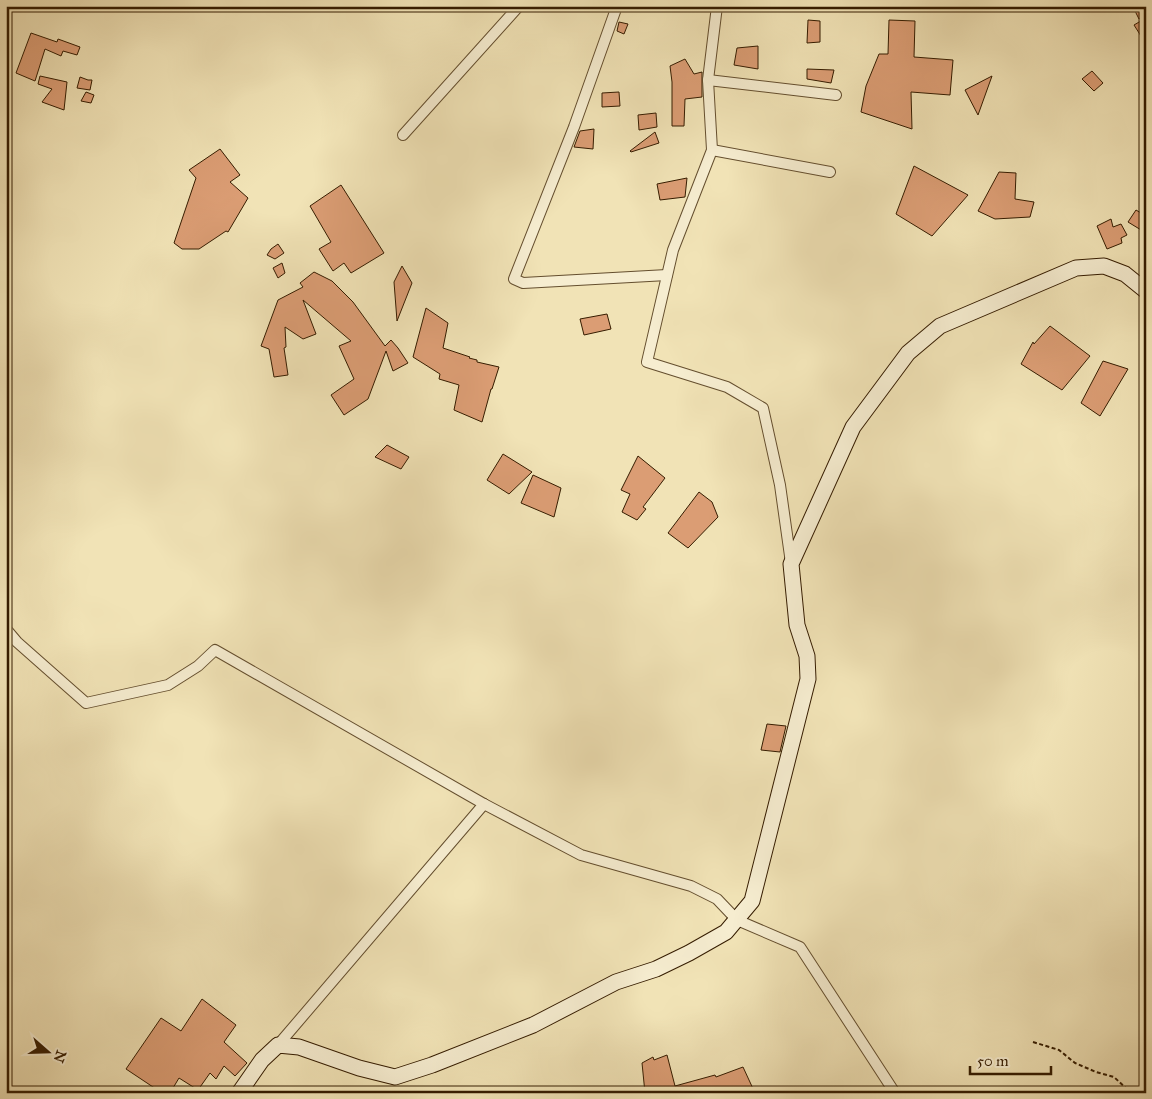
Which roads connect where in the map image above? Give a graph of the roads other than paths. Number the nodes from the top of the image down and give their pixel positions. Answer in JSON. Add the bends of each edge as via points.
{"nodes":[{"id":1,"x":519,"y":6,"type":"edge"},
{"id":2,"x":617,"y":6,"type":"edge"},
{"id":3,"x":717,"y":6,"type":"edge"},
{"id":4,"x":708,"y":80,"type":"junction"},
{"id":5,"x":836,"y":95,"type":"dead end"},
{"id":6,"x":403,"y":135,"type":"dead end"},
{"id":7,"x":712,"y":150,"type":"junction"},
{"id":8,"x":830,"y":172,"type":"dead end"},
{"id":9,"x":667,"y":275,"type":"junction"},
{"id":10,"x":1146,"y":291,"type":"edge"},
{"id":11,"x":791,"y":564,"type":"junction"},
{"id":12,"x":6,"y":629,"type":"edge"},
{"id":13,"x":484,"y":804,"type":"junction"},
{"id":14,"x":738,"y":920,"type":"junction"},
{"id":15,"x":278,"y":1046,"type":"junction"},
{"id":16,"x":239,"y":1093,"type":"edge"},
{"id":17,"x":895,"y":1093,"type":"edge"}],
"edges":[{"from":1,"to":6,"type":"street"},
{"from":2,"to":9,"type":"street","via":[[514,279],[523,283]]},
{"from":3,"to":4,"type":"street"},
{"from":4,"to":5,"type":"street"},
{"from":4,"to":7,"type":"street"},
{"from":7,"to":8,"type":"street"},
{"from":7,"to":9,"type":"street","via":[[673,250]]},
{"from":9,"to":11,"type":"street","via":[[648,362],[726,387],[763,408],[780,485]]},
{"from":10,"to":11,"type":"street","via":[[1125,274],[1104,266],[1076,268],[940,326],[908,353],[853,427]]},
{"from":11,"to":14,"type":"street","via":[[797,626],[807,656],[808,680],[752,901]]},
{"from":12,"to":13,"type":"street","via":[[86,702],[168,685],[198,666],[215,650]]},
{"from":13,"to":14,"type":"street","via":[[581,855],[691,886],[717,899]]},
{"from":13,"to":15,"type":"street"},
{"from":14,"to":15,"type":"street","via":[[726,932],[656,969],[616,982],[533,1025],[394,1077],[300,1047]]},
{"from":14,"to":17,"type":"street","via":[[800,947]]},
{"from":15,"to":16,"type":"street","via":[[262,1060]]}]}
